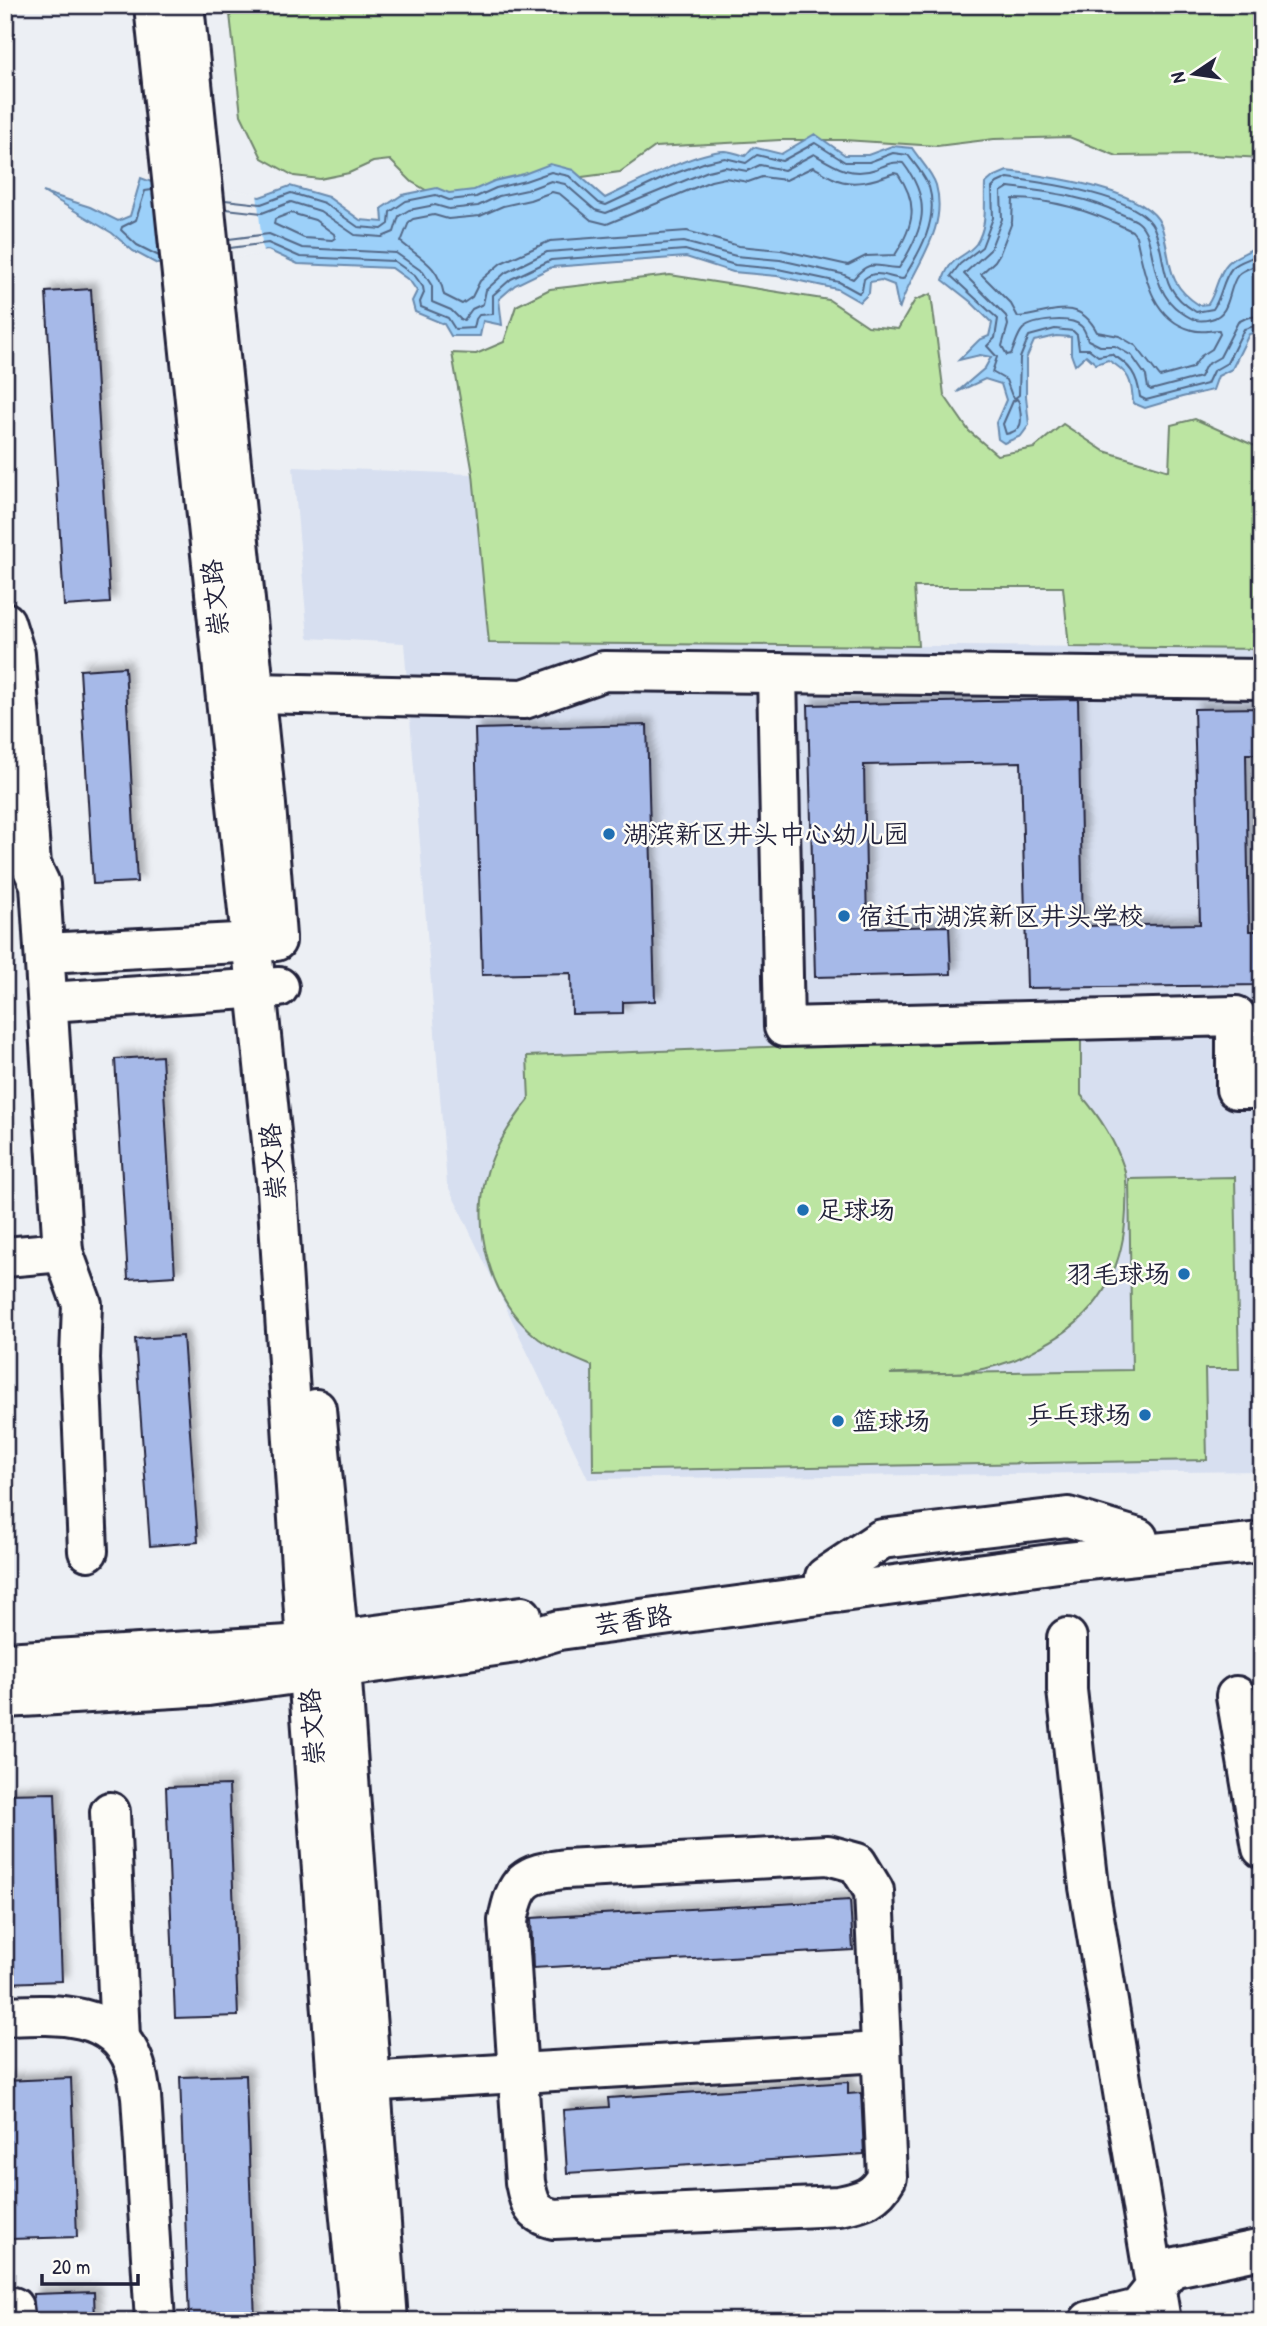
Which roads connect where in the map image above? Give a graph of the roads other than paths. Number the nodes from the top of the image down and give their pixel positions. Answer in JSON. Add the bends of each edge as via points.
{"nodes":[{"id":1,"x":155,"y":5,"type":"edge"},
{"id":2,"x":184,"y":5,"type":"edge"},
{"id":3,"x":9,"y":644,"type":"edge"},
{"id":4,"x":776,"y":673,"type":"junction"},
{"id":5,"x":1262,"y":679,"type":"edge"},
{"id":6,"x":254,"y":693,"type":"junction"},
{"id":7,"x":264,"y":941,"type":"junction"},
{"id":8,"x":45,"y":953,"type":"junction"},
{"id":9,"x":267,"y":988,"type":"junction"},
{"id":10,"x":48,"y":1002,"type":"junction"},
{"id":11,"x":1254,"y":1089,"type":"dead end"},
{"id":12,"x":63,"y":1252,"type":"junction"},
{"id":13,"x":5,"y":1257,"type":"edge"},
{"id":14,"x":1262,"y":1527,"type":"edge"},
{"id":15,"x":1262,"y":1542,"type":"edge"},
{"id":16,"x":88,"y":1551,"type":"dead end"},
{"id":17,"x":1067,"y":1638,"type":"dead end"},
{"id":18,"x":323,"y":1655,"type":"junction"},
{"id":19,"x":5,"y":1662,"type":"edge"},
{"id":20,"x":1236,"y":1696,"type":"dead end"},
{"id":21,"x":5,"y":1698,"type":"edge"},
{"id":22,"x":110,"y":1812,"type":"dead end"},
{"id":23,"x":1262,"y":1848,"type":"edge"},
{"id":24,"x":5,"y":2016,"type":"edge"},
{"id":25,"x":120,"y":2038,"type":"junction"},
{"id":26,"x":881,"y":2052,"type":"junction"},
{"id":27,"x":518,"y":2073,"type":"junction"},
{"id":28,"x":354,"y":2082,"type":"junction"},
{"id":29,"x":1262,"y":2249,"type":"edge"},
{"id":30,"x":1158,"y":2305,"type":"edge"},
{"id":31,"x":155,"y":2321,"type":"edge"},
{"id":32,"x":360,"y":2321,"type":"edge"},
{"id":33,"x":388,"y":2321,"type":"edge"},
{"id":34,"x":1090,"y":2321,"type":"edge"}],
"edges":[{"from":1,"to":7,"type":"street","name":"崇文路"},
{"from":2,"to":6,"type":"street","name":"崇文路"},
{"from":3,"to":8,"type":"street","via":[[31,865],[40,884]]},
{"from":4,"to":5,"type":"street"},
{"from":4,"to":6,"type":"street","via":[[604,671],[524,699]]},
{"from":4,"to":11,"type":"street","via":[[784,1027],[1236,1016],[1236,1089]]},
{"from":6,"to":7,"type":"street","name":"崇文路","via":[[266,805]]},
{"from":7,"to":8,"type":"street"},
{"from":7,"to":9,"type":"street","name":"崇文路"},
{"from":8,"to":10,"type":"street"},
{"from":9,"to":10,"type":"street"},
{"from":9,"to":18,"type":"street","name":"崇文路","via":[[277,1190]]},
{"from":10,"to":12,"type":"street"},
{"from":12,"to":13,"type":"street"},
{"from":12,"to":16,"type":"street","via":[[82,1304]]},
{"from":14,"to":18,"type":"street","name":"芸香路","via":[[825,1577]]},
{"from":15,"to":18,"type":"street","name":"芸香路","via":[[1058,1563],[559,1630],[516,1643]]},
{"from":17,"to":30,"type":"street","via":[[1067,1690],[1089,1887]]},
{"from":18,"to":19,"type":"street","name":"芸香路"},
{"from":18,"to":21,"type":"street","name":"芸香路","via":[[208,1686]]},
{"from":18,"to":28,"type":"street","name":"崇文路"},
{"from":20,"to":23,"type":"street"},
{"from":22,"to":25,"type":"street"},
{"from":24,"to":25,"type":"street","via":[[58,2014],[93,2022]]},
{"from":25,"to":31,"type":"street","via":[[134,2062],[141,2096]]},
{"from":26,"to":27,"type":"street"},
{"from":26,"to":27,"type":"street","via":[[887,2177],[880,2190],[863,2201],[839,2206],[543,2217],[534,2210],[525,2182]]},
{"from":26,"to":27,"type":"street","via":[[874,1891],[857,1863],[828,1855],[565,1869],[539,1872],[522,1882],[512,1901],[508,1921]]},
{"from":27,"to":28,"type":"street"},
{"from":28,"to":32,"type":"street","name":"崇文路"},
{"from":28,"to":33,"type":"street","name":"崇文路"},
{"from":29,"to":30,"type":"street","via":[[1171,2268]]},
{"from":30,"to":34,"type":"street"}]}
